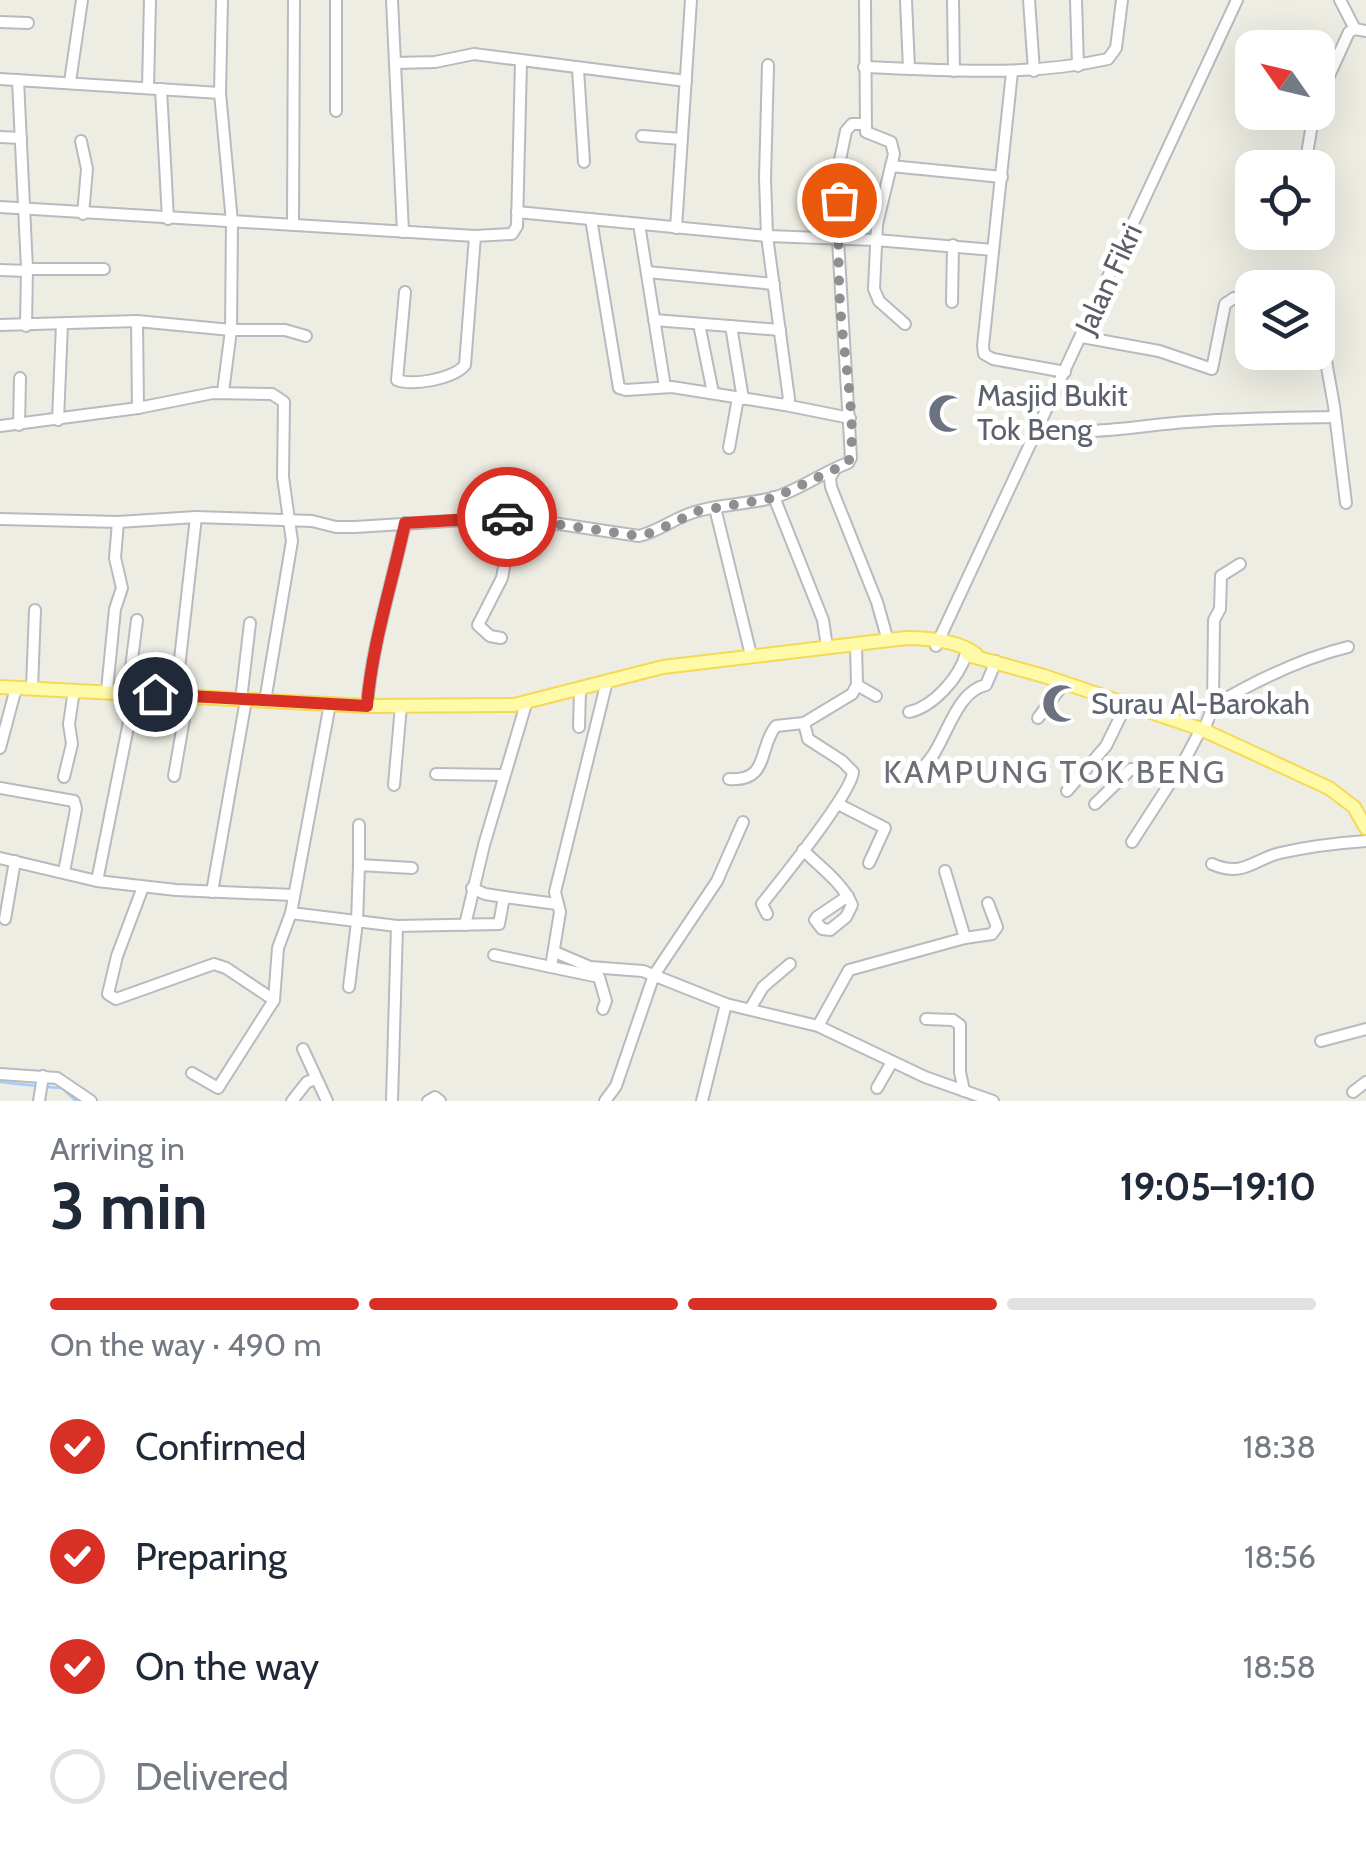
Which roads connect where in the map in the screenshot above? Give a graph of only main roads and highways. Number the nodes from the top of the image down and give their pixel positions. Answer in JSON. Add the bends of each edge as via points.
{"nodes":[{"id":1,"x":0,"y":688,"type":"edge"},
{"id":2,"x":1366,"y":828,"type":"edge"}],
"edges":[{"from":1,"to":2,"type":"main road","via":[[367,706],[526,704],[663,668],[912,638],[1202,730],[1329,788],[1354,807]]}]}
